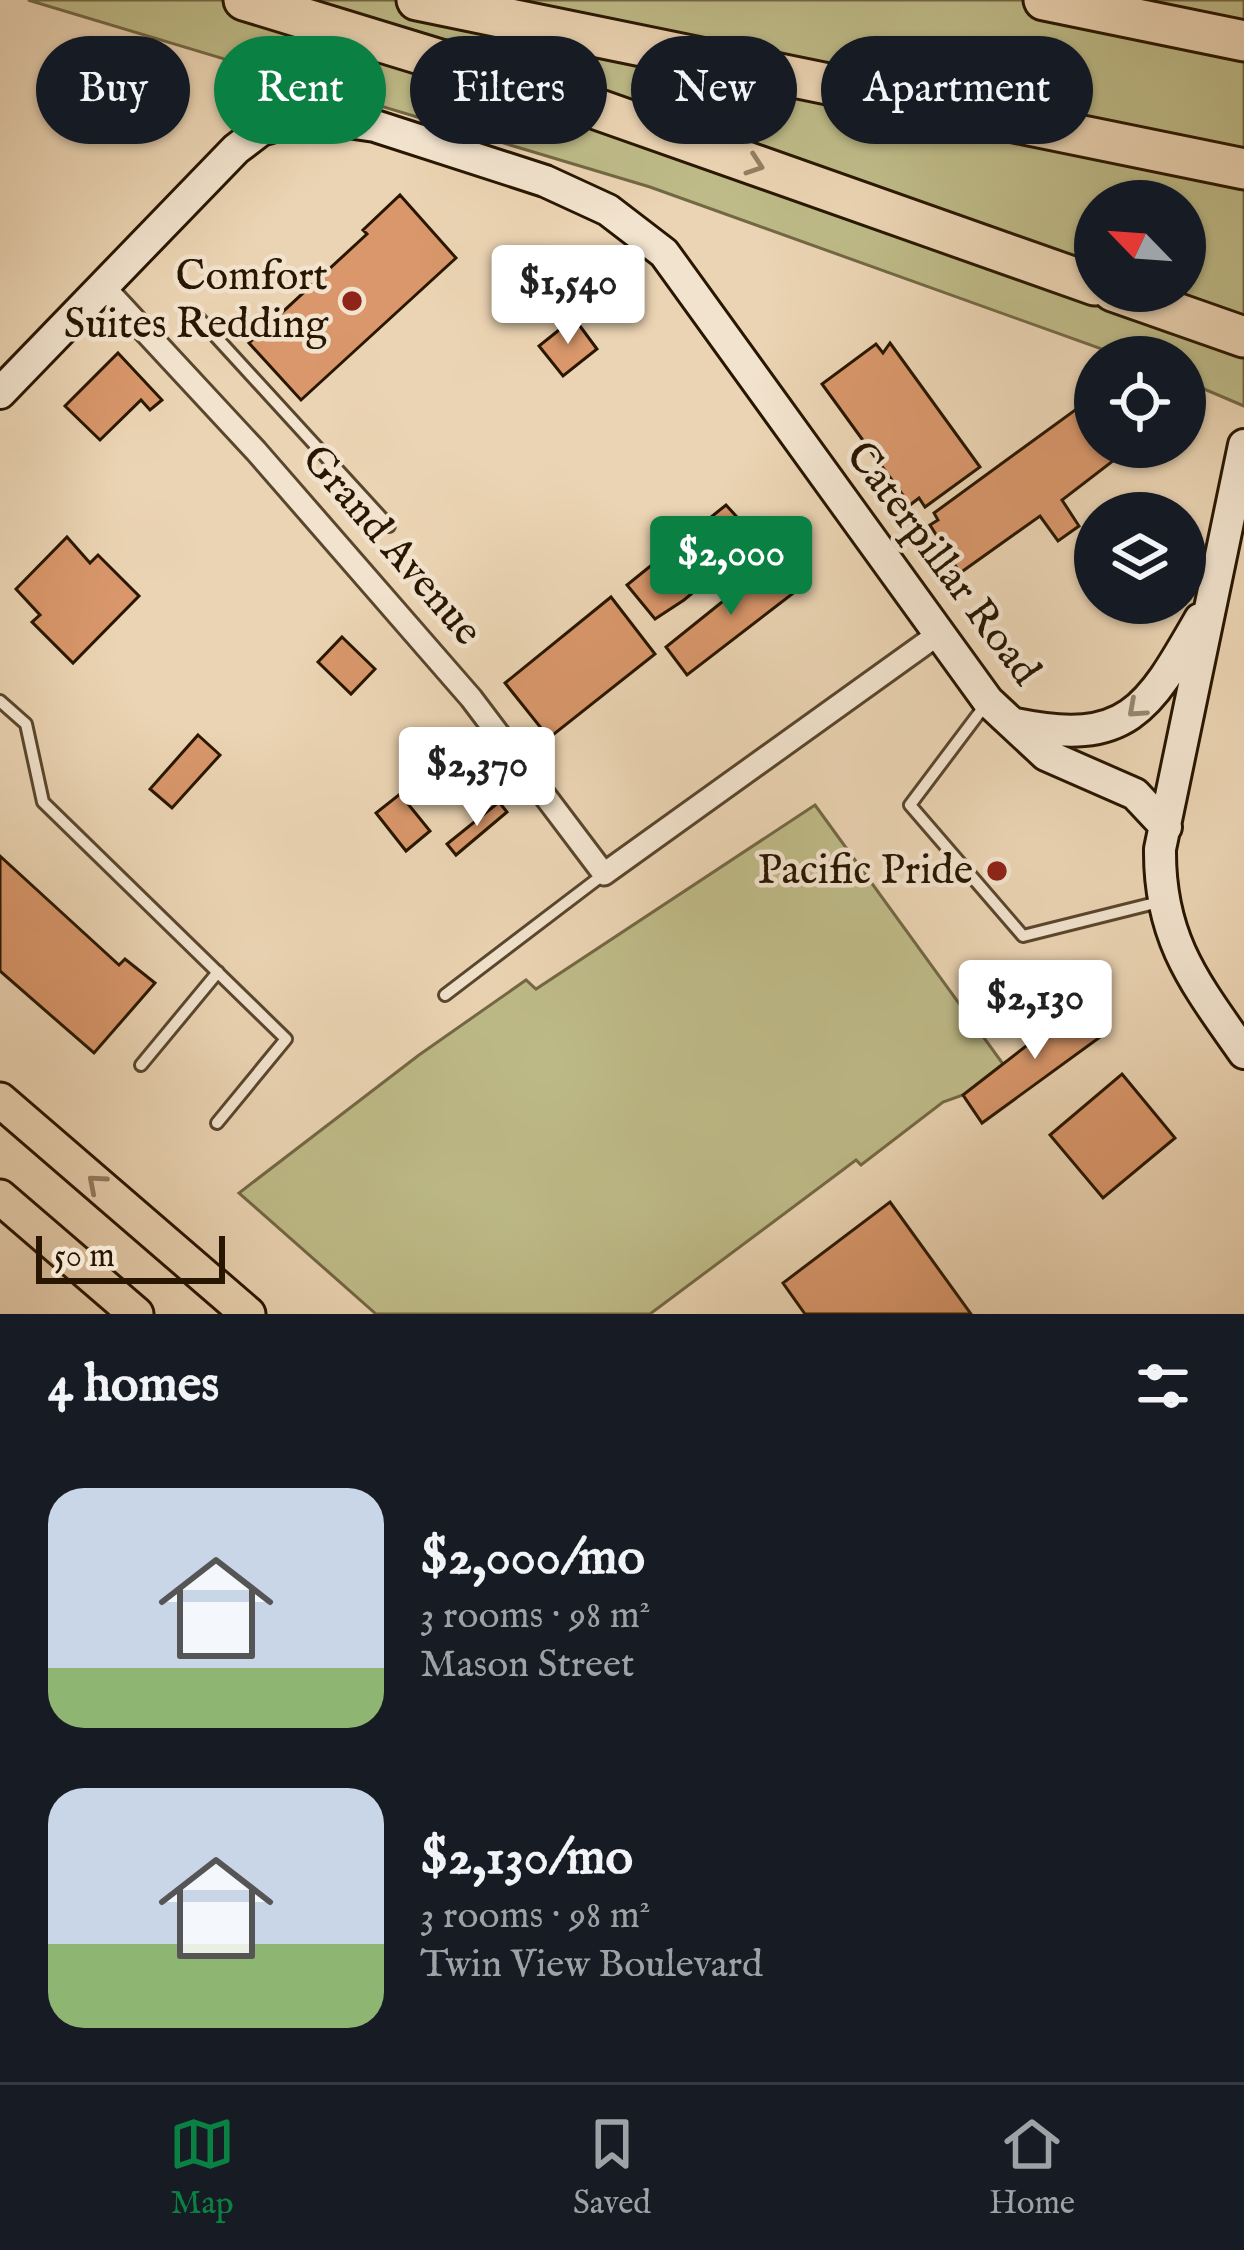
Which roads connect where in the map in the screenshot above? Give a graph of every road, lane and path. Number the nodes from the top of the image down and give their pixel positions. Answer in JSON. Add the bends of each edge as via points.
{"nodes":[{"id":1,"x":244,"y":0,"type":"edge"},
{"id":2,"x":417,"y":0,"type":"edge"},
{"id":3,"x":1044,"y":0,"type":"edge"},
{"id":4,"x":1236,"y":39,"type":"edge"},
{"id":5,"x":1244,"y":170,"type":"edge"},
{"id":6,"x":1074,"y":278,"type":"edge"},
{"id":7,"x":102,"y":285,"type":"junction"},
{"id":8,"x":1173,"y":312,"type":"edge"},
{"id":9,"x":196,"y":315,"type":"dead end"},
{"id":10,"x":1244,"y":337,"type":"edge"},
{"id":11,"x":0,"y":392,"type":"edge"},
{"id":12,"x":1244,"y":446,"type":"edge"},
{"id":13,"x":389,"y":526,"type":"dead end"},
{"id":14,"x":1219,"y":575,"type":"junction"},
{"id":15,"x":937,"y":635,"type":"junction"},
{"id":16,"x":0,"y":701,"type":"edge"},
{"id":17,"x":999,"y":712,"type":"junction"},
{"id":18,"x":1166,"y":826,"type":"junction"},
{"id":19,"x":604,"y":874,"type":"junction"},
{"id":20,"x":1162,"y":901,"type":"junction"},
{"id":21,"x":218,"y":972,"type":"junction"},
{"id":22,"x":445,"y":995,"type":"dead end"},
{"id":23,"x":1244,"y":1053,"type":"edge"},
{"id":24,"x":141,"y":1065,"type":"dead end"},
{"id":25,"x":0,"y":1100,"type":"edge"},
{"id":26,"x":217,"y":1123,"type":"dead end"},
{"id":27,"x":0,"y":1197,"type":"edge"},
{"id":28,"x":136,"y":1314,"type":"edge"},
{"id":29,"x":248,"y":1314,"type":"edge"}],
"edges":[{"from":1,"to":6,"type":"highway","one_way":true,"via":[[571,100]]},
{"from":2,"to":5,"type":"highway"},
{"from":3,"to":4,"type":"highway"},
{"from":7,"to":11,"type":"street","name":"Caterpillar Road"},
{"from":7,"to":15,"type":"street","name":"Caterpillar Road","via":[[236,149],[261,130],[307,116],[375,126],[577,194],[639,231],[671,262]]},
{"from":7,"to":19,"type":"street","name":"Grand Avenue","via":[[471,698]]},
{"from":8,"to":10,"type":"highway"},
{"from":9,"to":13,"type":"lane"},
{"from":12,"to":14,"type":"street"},
{"from":14,"to":17,"type":"street","one_way":true,"via":[[1175,662],[1124,721],[1073,732]]},
{"from":14,"to":18,"type":"street"},
{"from":15,"to":17,"type":"street","name":"Caterpillar Road"},
{"from":15,"to":19,"type":"street"},
{"from":16,"to":21,"type":"lane","via":[[26,724],[43,802]]},
{"from":17,"to":18,"type":"street","name":"Caterpillar Road","via":[[1046,755],[1135,794]]},
{"from":17,"to":20,"type":"lane","via":[[910,805],[1023,935]]},
{"from":18,"to":20,"type":"street"},
{"from":19,"to":22,"type":"lane"},
{"from":20,"to":23,"type":"street","via":[[1184,966]]},
{"from":21,"to":24,"type":"lane"},
{"from":21,"to":26,"type":"lane","via":[[286,1039]]},
{"from":29,"to":25,"type":"main road","one_way":true},
{"from":27,"to":28,"type":"main road"}]}
